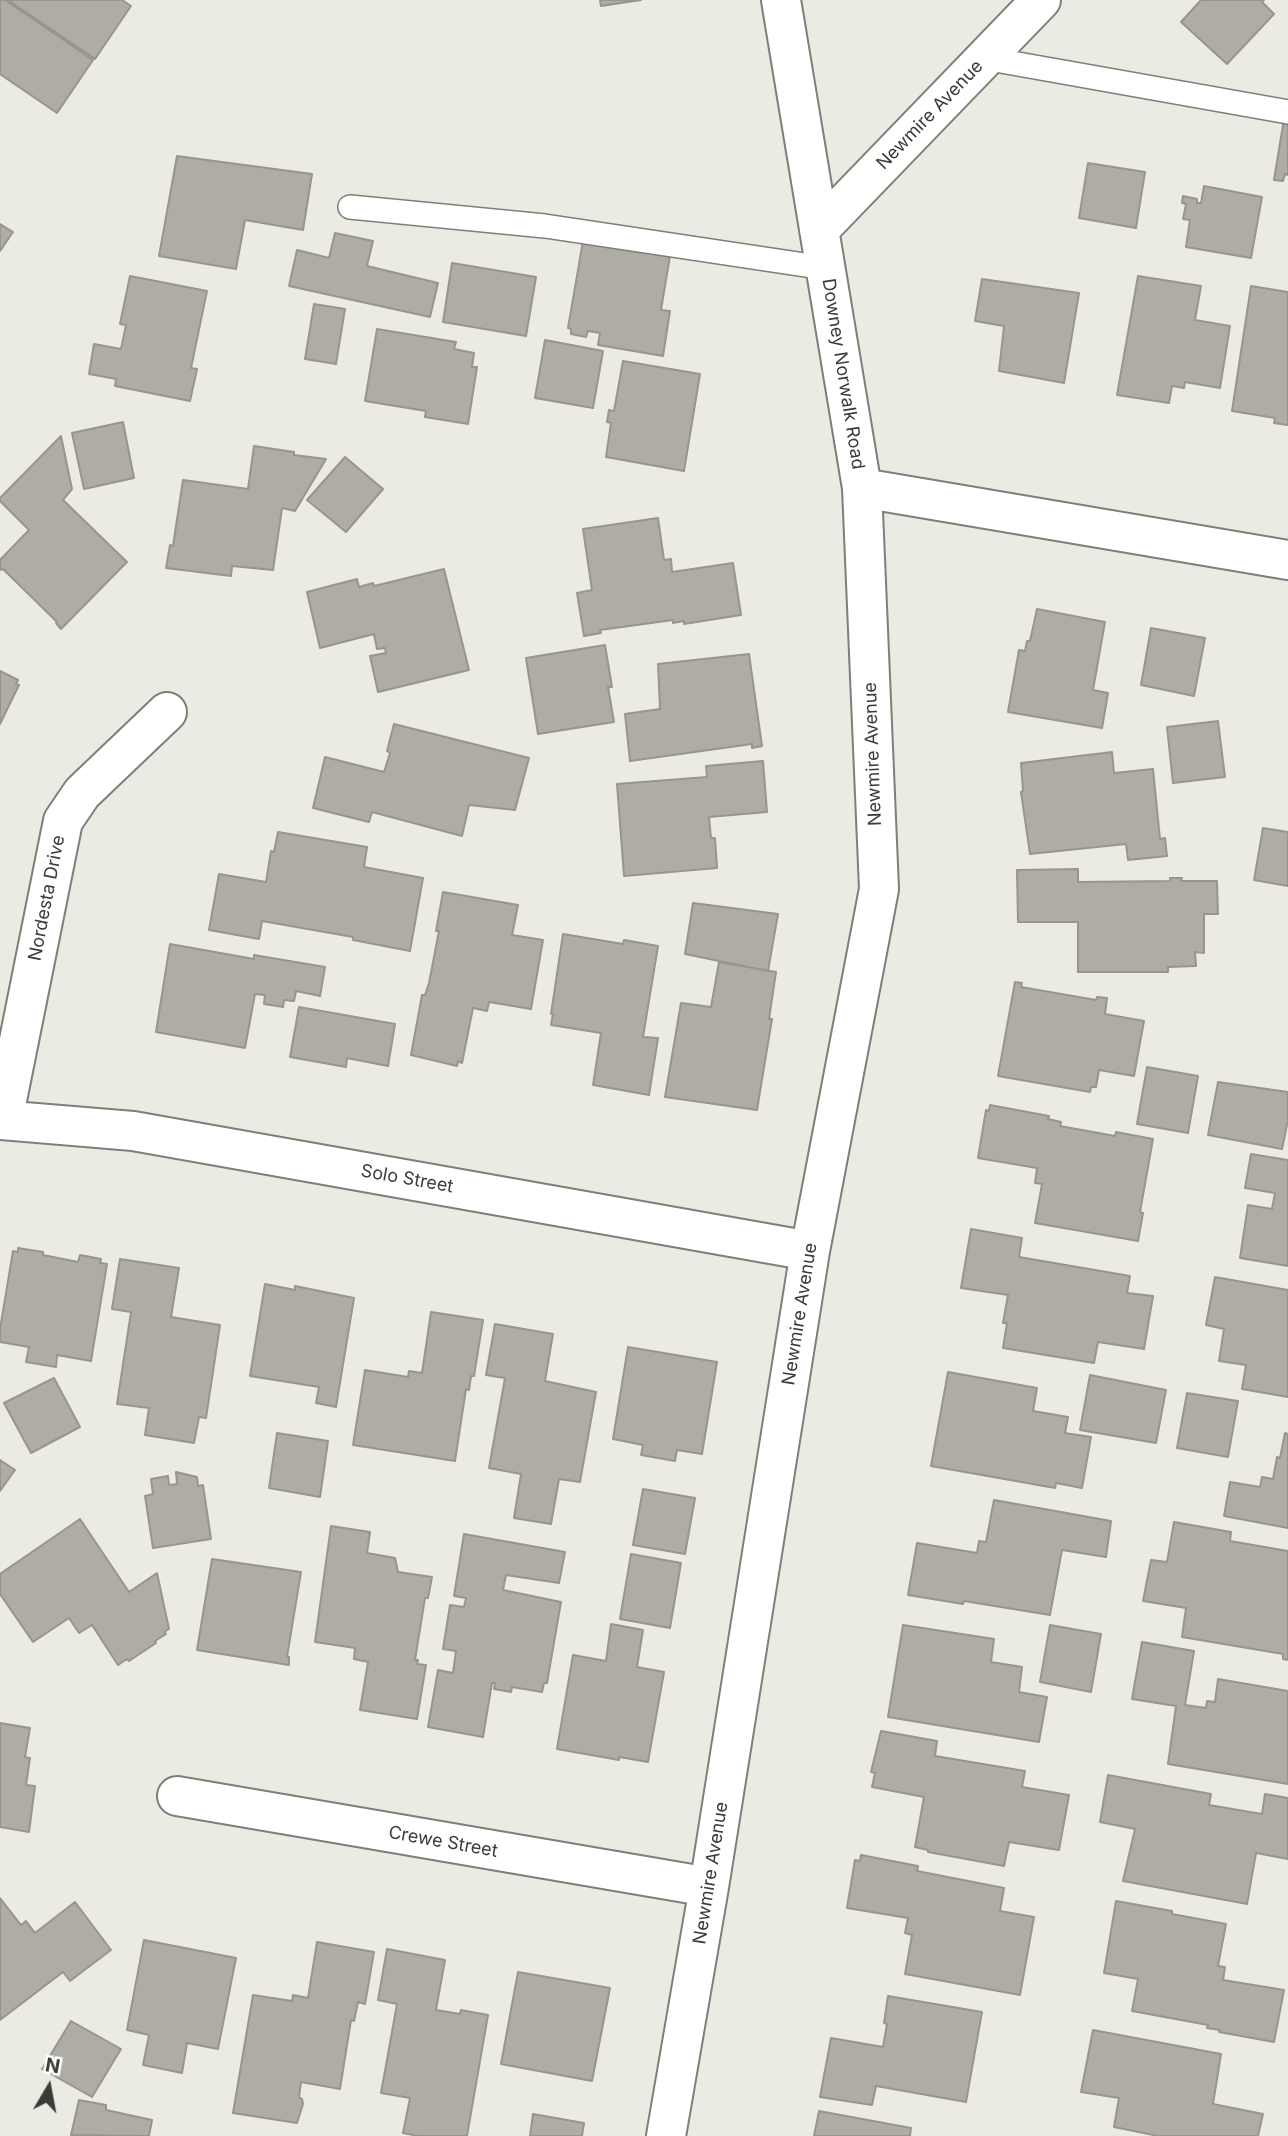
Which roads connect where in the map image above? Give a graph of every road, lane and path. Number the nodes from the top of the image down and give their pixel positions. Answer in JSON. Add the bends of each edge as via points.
{"nodes":[{"id":1,"x":780,"y":0,"type":"edge"},
{"id":2,"x":1041,"y":0,"type":"edge"},
{"id":3,"x":984,"y":58,"type":"junction"},
{"id":4,"x":1288,"y":113,"type":"edge"},
{"id":5,"x":350,"y":207,"type":"dead end"},
{"id":6,"x":819,"y":230,"type":"junction"},
{"id":7,"x":825,"y":268,"type":"junction"},
{"id":8,"x":862,"y":488,"type":"junction"},
{"id":9,"x":1288,"y":560,"type":"edge"},
{"id":10,"x":167,"y":712,"type":"dead end"},
{"id":11,"x":1,"y":1120,"type":"edge"},
{"id":12,"x":810,"y":1251,"type":"junction"},
{"id":13,"x":177,"y":1796,"type":"dead end"},
{"id":14,"x":709,"y":1887,"type":"junction"},
{"id":15,"x":666,"y":2136,"type":"edge"}],
"edges":[{"from":1,"to":6,"type":"street","name":"Downey Norwalk Road"},
{"from":2,"to":3,"type":"street","name":"Newmire Avenue"},
{"from":3,"to":4,"type":"lane"},
{"from":3,"to":6,"type":"street","name":"Newmire Avenue"},
{"from":5,"to":7,"type":"lane","via":[[545,226]]},
{"from":6,"to":7,"type":"street","name":"Downey Norwalk Road"},
{"from":7,"to":8,"type":"street","name":"Downey Norwalk Road"},
{"from":8,"to":9,"type":"street","name":"Downey Norwalk Road"},
{"from":8,"to":12,"type":"street","name":"Newmire Avenue","via":[[879,889]]},
{"from":10,"to":11,"type":"street","name":"Nordesta Drive","via":[[82,793],[63,821]]},
{"from":11,"to":12,"type":"street","name":"Solo Street","via":[[133,1131]]},
{"from":12,"to":14,"type":"street","name":"Newmire Avenue"},
{"from":13,"to":14,"type":"street","name":"Crewe Street"},
{"from":14,"to":15,"type":"street","name":"Newmire Avenue"}]}
